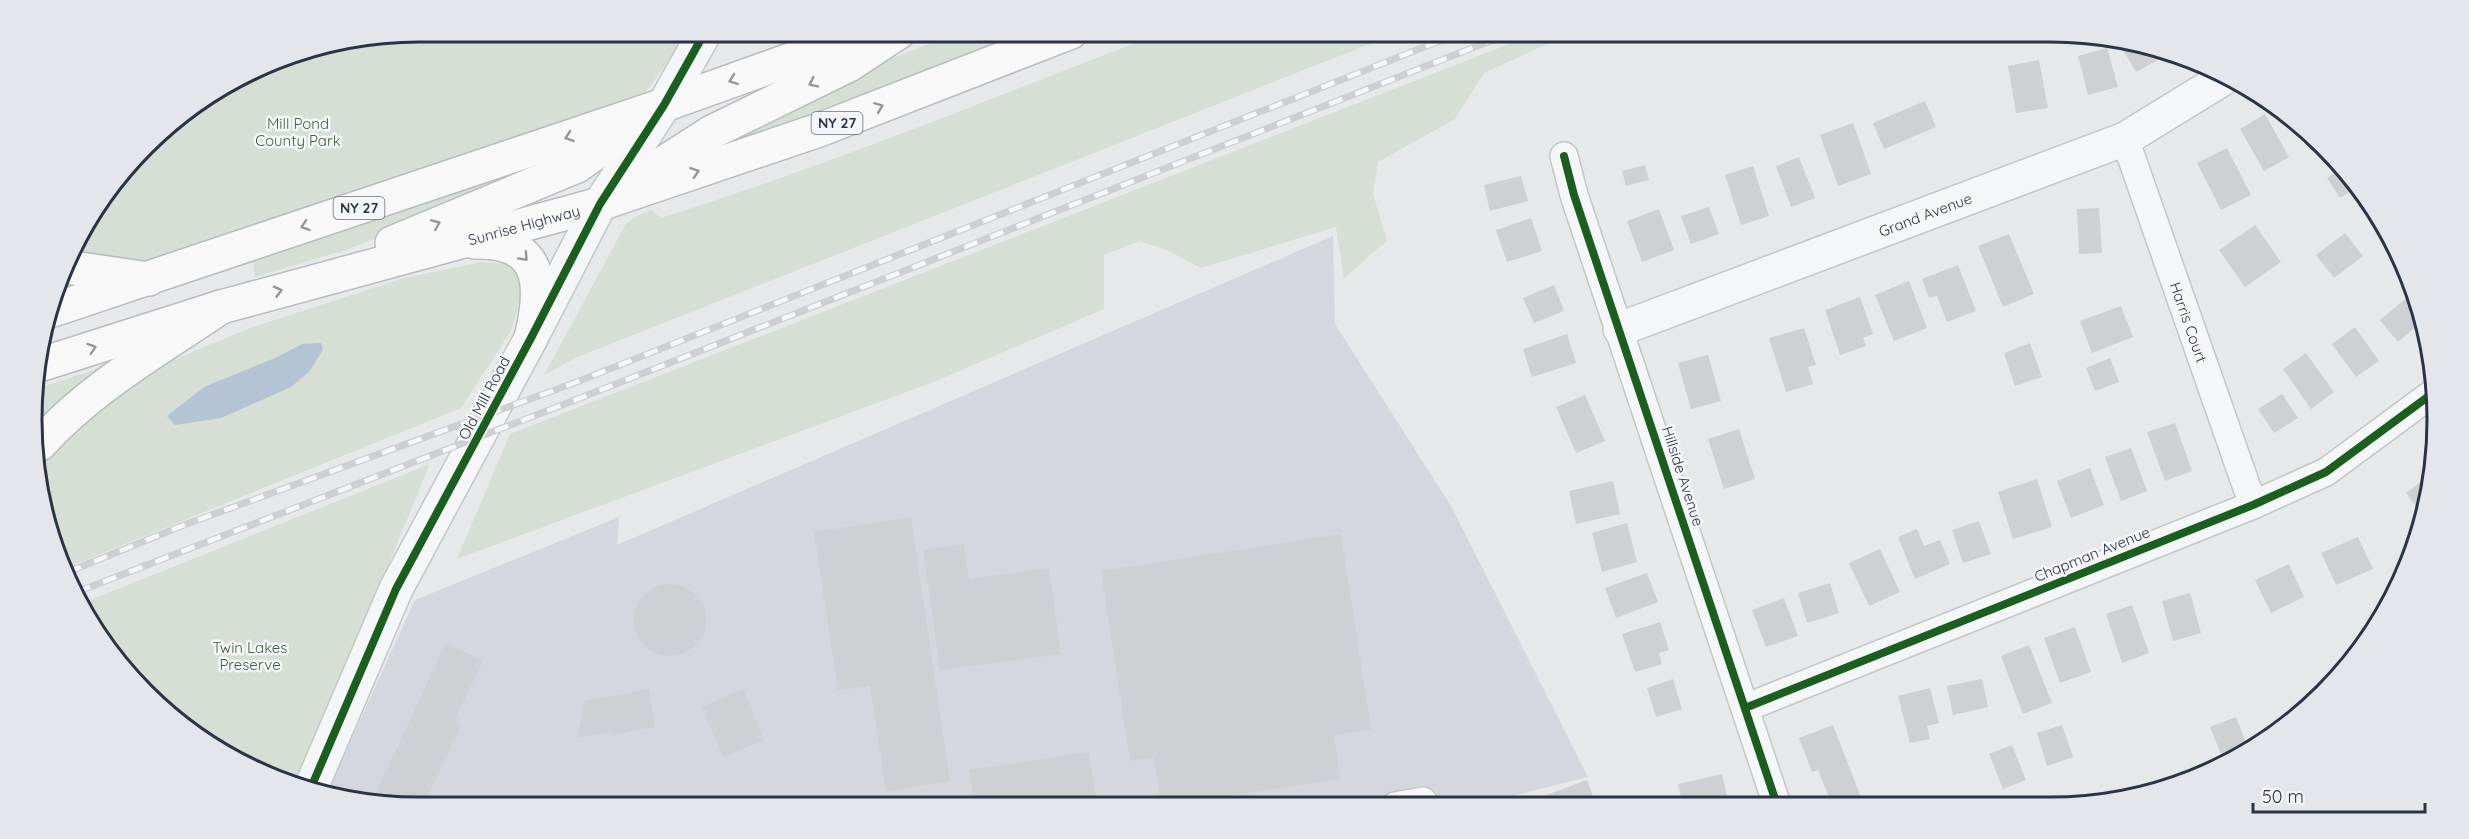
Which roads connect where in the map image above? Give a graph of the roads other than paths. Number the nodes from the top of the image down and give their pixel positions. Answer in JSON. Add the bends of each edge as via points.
{"nodes":[{"id":1,"x":699,"y":42,"type":"edge"},
{"id":2,"x":840,"y":42,"type":"edge"},
{"id":3,"x":884,"y":42,"type":"edge"},
{"id":4,"x":1045,"y":42,"type":"edge"},
{"id":5,"x":2218,"y":82,"type":"edge"},
{"id":6,"x":664,"y":105,"type":"junction"},
{"id":7,"x":2125,"y":139,"type":"junction"},
{"id":8,"x":1564,"y":156,"type":"dead end"},
{"id":9,"x":600,"y":204,"type":"junction"},
{"id":10,"x":450,"y":245,"type":"junction"},
{"id":11,"x":370,"y":266,"type":"junction"},
{"id":12,"x":74,"y":268,"type":"edge"},
{"id":13,"x":149,"y":279,"type":"junction"},
{"id":14,"x":221,"y":307,"type":"junction"},
{"id":15,"x":59,"y":308,"type":"edge"},
{"id":16,"x":1620,"y":329,"type":"junction"},
{"id":17,"x":531,"y":338,"type":"junction"},
{"id":18,"x":46,"y":363,"type":"edge"},
{"id":19,"x":2426,"y":398,"type":"edge"},
{"id":20,"x":43,"y":441,"type":"edge"},
{"id":21,"x":2253,"y":505,"type":"junction"},
{"id":22,"x":1744,"y":708,"type":"junction"},
{"id":23,"x":314,"y":782,"type":"edge"},
{"id":24,"x":1774,"y":797,"type":"edge"}],
"edges":[{"from":1,"to":6,"type":"street","name":"Old Mill Road"},
{"from":2,"to":6,"type":"highway","number":"NY 27","one_way":true},
{"from":3,"to":9,"type":"highway","one_way":true,"via":[[849,65],[712,132]]},
{"from":9,"to":4,"type":"highway","name":"Sunrise Highway","number":"NY 27","one_way":true,"via":[[830,126]]},
{"from":5,"to":7,"type":"street","name":"Grand Avenue"},
{"from":6,"to":9,"type":"street","name":"Old Mill Road"},
{"from":11,"to":6,"type":"highway","one_way":true,"via":[[392,243],[577,166]]},
{"from":6,"to":13,"type":"highway","number":"NY 27","one_way":true},
{"from":7,"to":16,"type":"street","name":"Grand Avenue"},
{"from":7,"to":21,"type":"street","name":"Harris Court"},
{"from":8,"to":16,"type":"street","name":"Hillside Avenue"},
{"from":9,"to":10,"type":"highway","name":"Sunrise Highway","number":"NY 27"},
{"from":9,"to":17,"type":"street","name":"Old Mill Road"},
{"from":10,"to":11,"type":"highway","name":"Sunrise Highway","number":"NY 27"},
{"from":10,"to":17,"type":"highway","one_way":true,"via":[[494,242],[509,245],[529,260],[539,284]]},
{"from":14,"to":11,"type":"highway","name":"Sunrise Highway","number":"NY 27","one_way":true},
{"from":12,"to":13,"type":"highway"},
{"from":13,"to":15,"type":"highway","number":"NY 27"},
{"from":18,"to":14,"type":"highway","name":"Sunrise Highway","number":"NY 27","one_way":true},
{"from":14,"to":20,"type":"highway","via":[[112,380]]},
{"from":16,"to":22,"type":"street","name":"Hillside Avenue"},
{"from":17,"to":23,"type":"street","name":"Old Mill Road","via":[[396,589]]},
{"from":19,"to":21,"type":"street","name":"Chapman Avenue","via":[[2325,472]]},
{"from":21,"to":22,"type":"street","name":"Chapman Avenue"},
{"from":22,"to":24,"type":"street","name":"Hillside Avenue"}]}
